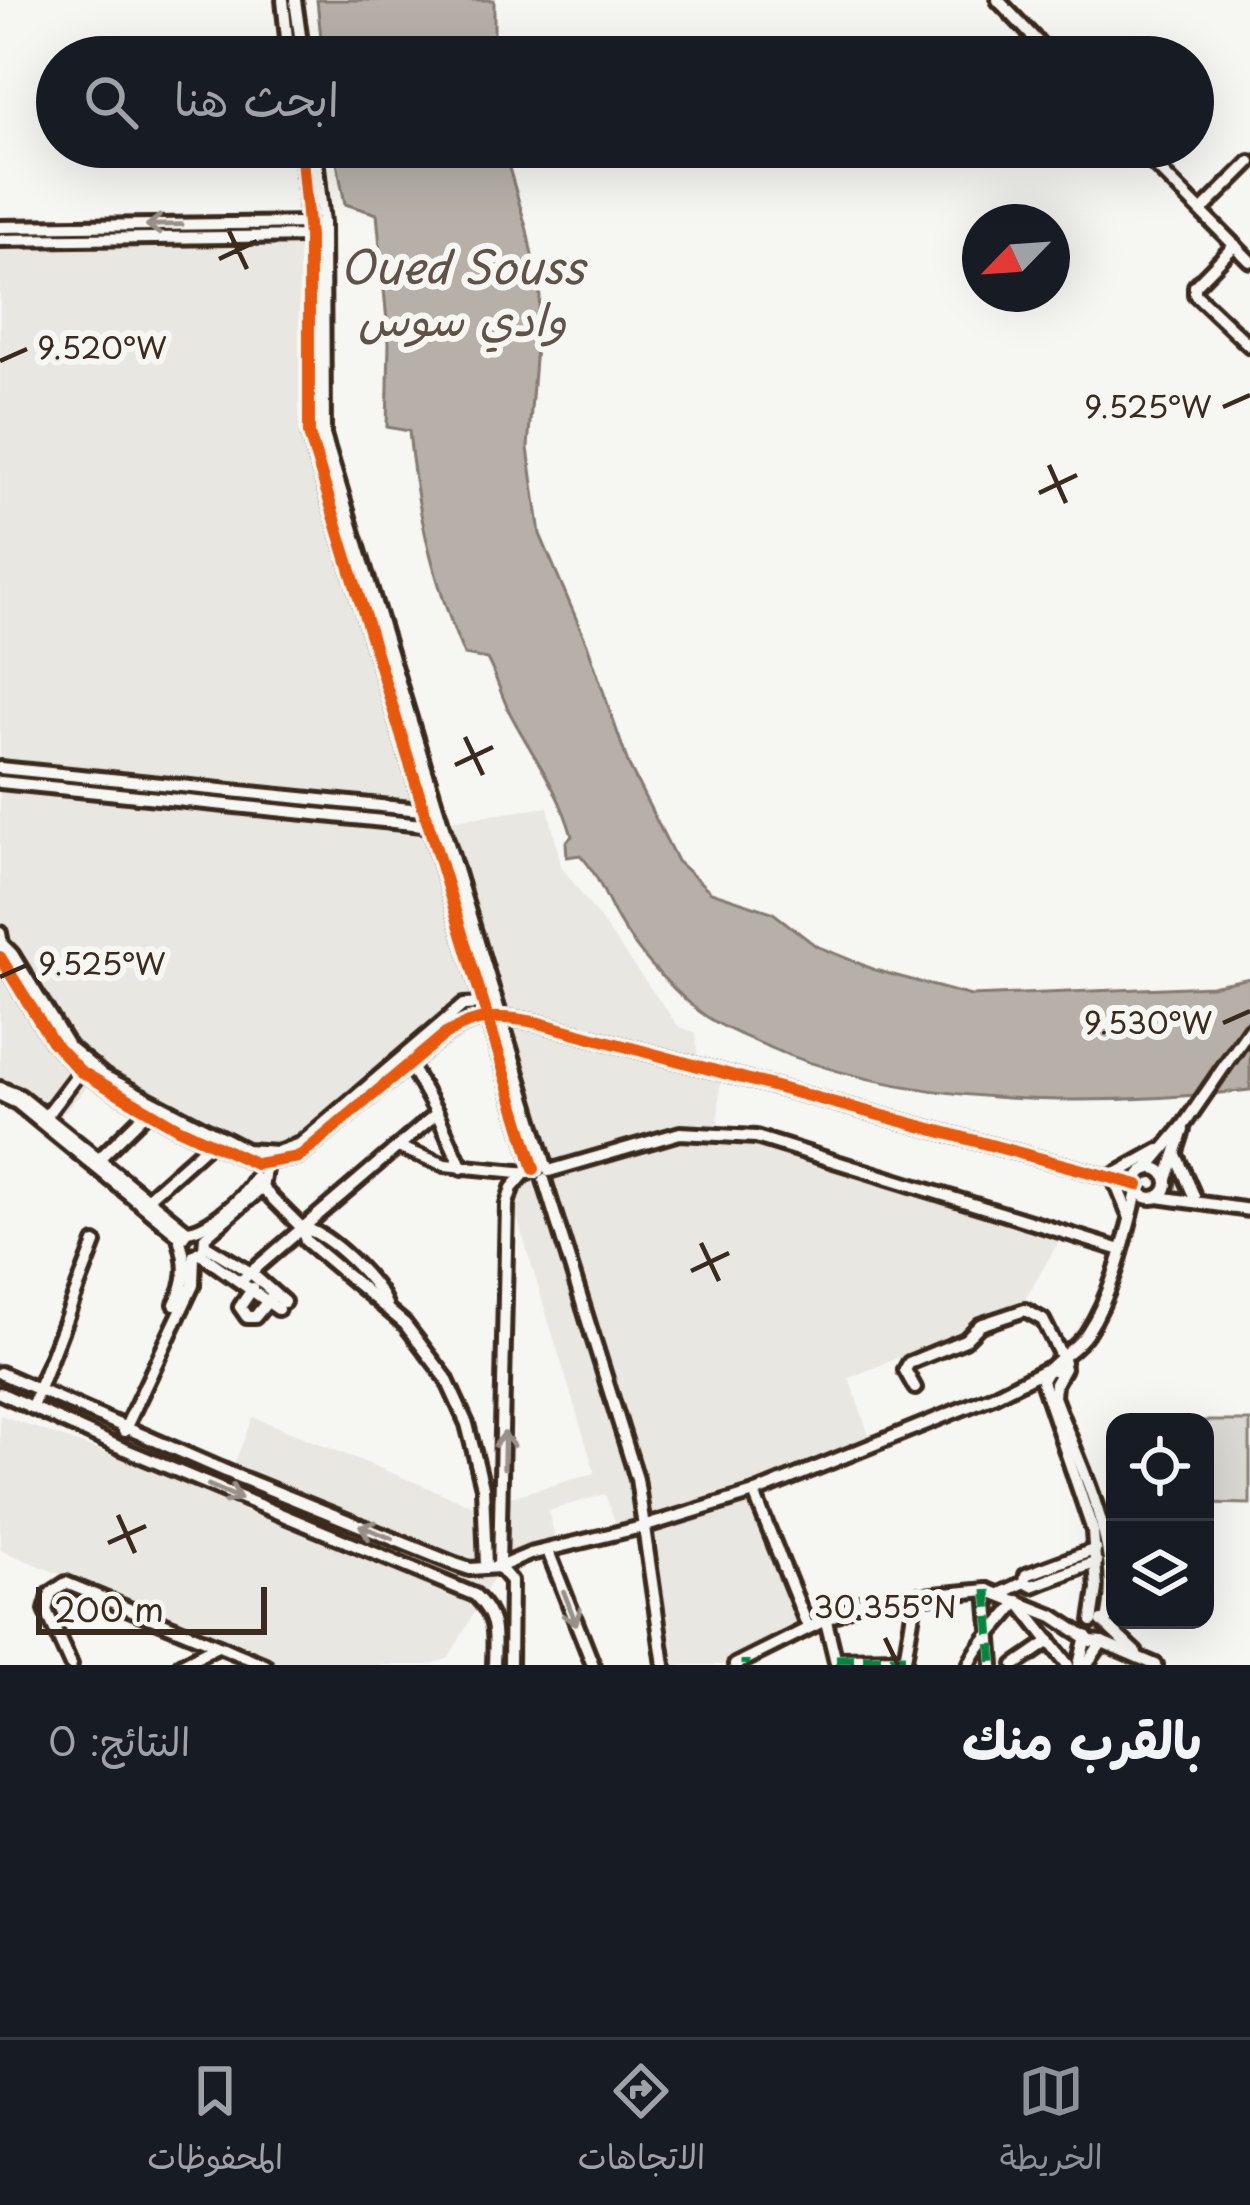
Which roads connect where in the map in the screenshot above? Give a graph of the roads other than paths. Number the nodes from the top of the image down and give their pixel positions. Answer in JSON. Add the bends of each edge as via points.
{"nodes":[{"id":1,"x":283,"y":0,"type":"edge"},
{"id":2,"x":296,"y":0,"type":"edge"},
{"id":3,"x":998,"y":0,"type":"edge"},
{"id":4,"x":287,"y":36,"type":"edge"},
{"id":5,"x":300,"y":36,"type":"edge"},
{"id":6,"x":1032,"y":36,"type":"edge"},
{"id":7,"x":1250,"y":162,"type":"edge"},
{"id":8,"x":305,"y":168,"type":"edge"},
{"id":9,"x":315,"y":168,"type":"edge"},
{"id":10,"x":1158,"y":168,"type":"edge"},
{"id":11,"x":1201,"y":211,"type":"junction"},
{"id":12,"x":0,"y":227,"type":"edge"},
{"id":13,"x":316,"y":230,"type":"junction"},
{"id":14,"x":0,"y":240,"type":"edge"},
{"id":15,"x":1234,"y":245,"type":"junction"},
{"id":16,"x":1250,"y":261,"type":"edge"},
{"id":17,"x":1250,"y":346,"type":"edge"},
{"id":18,"x":0,"y":768,"type":"edge"},
{"id":19,"x":0,"y":782,"type":"edge"},
{"id":20,"x":151,"y":790,"type":"junction"},
{"id":21,"x":426,"y":811,"type":"junction"},
{"id":22,"x":440,"y":812,"type":"junction"},
{"id":23,"x":438,"y":826,"type":"junction"},
{"id":24,"x":0,"y":945,"type":"edge"},
{"id":25,"x":476,"y":983,"type":"junction"},
{"id":26,"x":464,"y":1005,"type":"junction"},
{"id":27,"x":491,"y":1012,"type":"junction"},
{"id":28,"x":1250,"y":1029,"type":"edge"},
{"id":29,"x":407,"y":1059,"type":"junction"},
{"id":30,"x":80,"y":1072,"type":"junction"},
{"id":31,"x":0,"y":1092,"type":"edge"},
{"id":32,"x":151,"y":1108,"type":"junction"},
{"id":33,"x":437,"y":1113,"type":"junction"},
{"id":34,"x":46,"y":1116,"type":"junction"},
{"id":35,"x":213,"y":1140,"type":"junction"},
{"id":36,"x":398,"y":1147,"type":"junction"},
{"id":37,"x":1172,"y":1150,"type":"junction"},
{"id":38,"x":299,"y":1157,"type":"junction"},
{"id":39,"x":100,"y":1158,"type":"junction"},
{"id":40,"x":261,"y":1159,"type":"junction"},
{"id":41,"x":462,"y":1168,"type":"junction"},
{"id":42,"x":538,"y":1172,"type":"junction"},
{"id":43,"x":1111,"y":1176,"type":"junction"},
{"id":44,"x":1141,"y":1179,"type":"junction"},
{"id":45,"x":1167,"y":1181,"type":"junction"},
{"id":46,"x":258,"y":1184,"type":"junction"},
{"id":47,"x":1194,"y":1196,"type":"junction"},
{"id":48,"x":1156,"y":1197,"type":"junction"},
{"id":49,"x":148,"y":1198,"type":"junction"},
{"id":50,"x":1208,"y":1202,"type":"junction"},
{"id":51,"x":1250,"y":1210,"type":"edge"},
{"id":52,"x":1130,"y":1223,"type":"junction"},
{"id":53,"x":302,"y":1228,"type":"junction"},
{"id":54,"x":95,"y":1243,"type":"dead end"},
{"id":55,"x":194,"y":1243,"type":"junction"},
{"id":56,"x":1121,"y":1250,"type":"junction"},
{"id":57,"x":251,"y":1280,"type":"junction"},
{"id":58,"x":1063,"y":1365,"type":"junction"},
{"id":59,"x":0,"y":1373,"type":"edge"},
{"id":60,"x":1044,"y":1378,"type":"junction"},
{"id":61,"x":915,"y":1388,"type":"dead end"},
{"id":62,"x":38,"y":1390,"type":"junction"},
{"id":63,"x":0,"y":1393,"type":"edge"},
{"id":64,"x":32,"y":1407,"type":"junction"},
{"id":65,"x":122,"y":1426,"type":"junction"},
{"id":66,"x":114,"y":1445,"type":"junction"},
{"id":67,"x":754,"y":1492,"type":"junction"},
{"id":68,"x":341,"y":1518,"type":"junction"},
{"id":69,"x":646,"y":1526,"type":"junction"},
{"id":70,"x":333,"y":1537,"type":"junction"},
{"id":71,"x":1106,"y":1545,"type":"edge"},
{"id":72,"x":548,"y":1551,"type":"junction"},
{"id":73,"x":1096,"y":1555,"type":"junction"},
{"id":74,"x":488,"y":1567,"type":"junction"},
{"id":75,"x":987,"y":1589,"type":"junction"},
{"id":76,"x":1002,"y":1593,"type":"junction"},
{"id":77,"x":510,"y":1594,"type":"junction"},
{"id":78,"x":475,"y":1595,"type":"junction"},
{"id":79,"x":916,"y":1595,"type":"junction"},
{"id":80,"x":1018,"y":1601,"type":"junction"},
{"id":81,"x":488,"y":1605,"type":"junction"},
{"id":82,"x":1053,"y":1616,"type":"junction"},
{"id":83,"x":825,"y":1617,"type":"junction"},
{"id":84,"x":1091,"y":1621,"type":"junction"},
{"id":85,"x":1106,"y":1625,"type":"edge"},
{"id":86,"x":808,"y":1627,"type":"junction"},
{"id":87,"x":1106,"y":1629,"type":"edge"},
{"id":88,"x":1110,"y":1629,"type":"edge"},
{"id":89,"x":990,"y":1633,"type":"junction"},
{"id":90,"x":1086,"y":1635,"type":"junction"},
{"id":91,"x":1050,"y":1640,"type":"junction"},
{"id":92,"x":1102,"y":1642,"type":"junction"},
{"id":93,"x":217,"y":1646,"type":"junction"},
{"id":94,"x":1138,"y":1656,"type":"junction"},
{"id":95,"x":904,"y":1661,"type":"edge"},
{"id":96,"x":836,"y":1662,"type":"edge"},
{"id":97,"x":742,"y":1663,"type":"edge"},
{"id":98,"x":71,"y":1665,"type":"edge"},
{"id":99,"x":180,"y":1665,"type":"edge"},
{"id":100,"x":265,"y":1665,"type":"edge"},
{"id":101,"x":494,"y":1665,"type":"edge"},
{"id":102,"x":510,"y":1665,"type":"edge"},
{"id":103,"x":592,"y":1665,"type":"edge"},
{"id":104,"x":664,"y":1665,"type":"edge"},
{"id":105,"x":969,"y":1665,"type":"edge"},
{"id":106,"x":993,"y":1665,"type":"edge"},
{"id":107,"x":1015,"y":1665,"type":"edge"},
{"id":108,"x":1068,"y":1665,"type":"edge"},
{"id":109,"x":1082,"y":1665,"type":"edge"},
{"id":110,"x":1156,"y":1665,"type":"edge"}],
"edges":[{"from":1,"to":4,"type":"street"},
{"from":2,"to":5,"type":"street"},
{"from":3,"to":6,"type":"street"},
{"from":7,"to":11,"type":"street"},
{"from":8,"to":13,"type":"street"},
{"from":9,"to":13,"type":"street"},
{"from":10,"to":11,"type":"street"},
{"from":11,"to":15,"type":"street"},
{"from":13,"to":12,"type":"street","one_way":true},
{"from":13,"to":14,"type":"street"},
{"from":13,"to":21,"type":"street","via":[[309,434]]},
{"from":13,"to":22,"type":"street","via":[[324,435]]},
{"from":15,"to":16,"type":"street"},
{"from":15,"to":17,"type":"street","via":[[1195,294]]},
{"from":18,"to":20,"type":"street"},
{"from":19,"to":20,"type":"street"},
{"from":20,"to":21,"type":"street"},
{"from":20,"to":23,"type":"street"},
{"from":21,"to":22,"type":"street"},
{"from":21,"to":23,"type":"street"},
{"from":22,"to":23,"type":"street"},
{"from":23,"to":25,"type":"street"},
{"from":23,"to":27,"type":"street"},
{"from":24,"to":30,"type":"street","via":[[52,1041]]},
{"from":24,"to":32,"type":"street","via":[[69,1047]]},
{"from":25,"to":26,"type":"street"},
{"from":25,"to":27,"type":"street"},
{"from":26,"to":27,"type":"street"},
{"from":26,"to":29,"type":"street"},
{"from":27,"to":29,"type":"street"},
{"from":27,"to":42,"type":"street"},
{"from":27,"to":43,"type":"street"},
{"from":28,"to":37,"type":"street"},
{"from":29,"to":33,"type":"street"},
{"from":29,"to":38,"type":"street"},
{"from":29,"to":40,"type":"street","via":[[300,1144]]},
{"from":30,"to":32,"type":"street"},
{"from":30,"to":34,"type":"street"},
{"from":31,"to":34,"type":"street","via":[[16,1093]]},
{"from":31,"to":55,"type":"street"},
{"from":32,"to":35,"type":"street"},
{"from":32,"to":39,"type":"street"},
{"from":33,"to":36,"type":"street"},
{"from":33,"to":41,"type":"street"},
{"from":34,"to":39,"type":"street"},
{"from":35,"to":40,"type":"street"},
{"from":35,"to":49,"type":"street"},
{"from":36,"to":41,"type":"street"},
{"from":36,"to":53,"type":"street"},
{"from":37,"to":43,"type":"street"},
{"from":37,"to":44,"type":"street"},
{"from":37,"to":45,"type":"street"},
{"from":37,"to":47,"type":"street"},
{"from":38,"to":40,"type":"street"},
{"from":38,"to":46,"type":"street"},
{"from":39,"to":49,"type":"street"},
{"from":40,"to":46,"type":"street"},
{"from":41,"to":42,"type":"street"},
{"from":42,"to":56,"type":"street","via":[[680,1132],[756,1137]]},
{"from":42,"to":69,"type":"street"},
{"from":74,"to":42,"type":"street","one_way":true,"via":[[507,1204],[512,1188]]},
{"from":43,"to":44,"type":"street"},
{"from":43,"to":52,"type":"street"},
{"from":44,"to":45,"type":"street","via":[[1159,1169]]},
{"from":44,"to":48,"type":"street"},
{"from":44,"to":52,"type":"street"},
{"from":45,"to":47,"type":"street"},
{"from":45,"to":48,"type":"street"},
{"from":46,"to":53,"type":"street"},
{"from":46,"to":55,"type":"street"},
{"from":47,"to":50,"type":"street"},
{"from":48,"to":50,"type":"street"},
{"from":48,"to":52,"type":"street"},
{"from":49,"to":55,"type":"street"},
{"from":50,"to":51,"type":"street"},
{"from":52,"to":56,"type":"street"},
{"from":53,"to":57,"type":"street"},
{"from":53,"to":74,"type":"street","via":[[318,1232],[384,1292],[387,1308],[446,1378],[483,1486]]},
{"from":54,"to":62,"type":"street"},
{"from":55,"to":57,"type":"street"},
{"from":55,"to":65,"type":"street","via":[[181,1293]]},
{"from":56,"to":58,"type":"street","via":[[1089,1331]]},
{"from":57,"to":57,"type":"street","via":[[276,1301],[255,1317],[244,1316],[241,1304]]},
{"from":58,"to":60,"type":"street"},
{"from":58,"to":61,"type":"street","via":[[1043,1320],[1025,1310],[909,1363],[904,1370]]},
{"from":59,"to":62,"type":"street"},
{"from":60,"to":67,"type":"street"},
{"from":60,"to":71,"type":"street"},
{"from":60,"to":73,"type":"street"},
{"from":62,"to":64,"type":"street"},
{"from":62,"to":65,"type":"street"},
{"from":63,"to":64,"type":"street"},
{"from":64,"to":66,"type":"street"},
{"from":65,"to":66,"type":"street"},
{"from":65,"to":68,"type":"street"},
{"from":66,"to":70,"type":"street","one_way":true},
{"from":67,"to":69,"type":"street"},
{"from":67,"to":86,"type":"street"},
{"from":68,"to":70,"type":"street"},
{"from":74,"to":68,"type":"street","one_way":true,"via":[[455,1564]]},
{"from":69,"to":72,"type":"street"},
{"from":69,"to":104,"type":"street"},
{"from":70,"to":78,"type":"street"},
{"from":72,"to":74,"type":"street"},
{"from":72,"to":103,"type":"street","one_way":true},
{"from":73,"to":76,"type":"street","via":[[1026,1575]]},
{"from":73,"to":84,"type":"street"},
{"from":74,"to":77,"type":"street","via":[[509,1575]]},
{"from":74,"to":78,"type":"street","via":[[473,1578]]},
{"from":75,"to":76,"type":"street"},
{"from":75,"to":79,"type":"street"},
{"from":75,"to":89,"type":"street"},
{"from":76,"to":80,"type":"street"},
{"from":77,"to":81,"type":"street"},
{"from":77,"to":102,"type":"street"},
{"from":78,"to":81,"type":"street"},
{"from":79,"to":83,"type":"street","via":[[861,1602]]},
{"from":79,"to":95,"type":"street"},
{"from":80,"to":82,"type":"street"},
{"from":80,"to":89,"type":"street"},
{"from":80,"to":91,"type":"street"},
{"from":81,"to":101,"type":"street"},
{"from":82,"to":84,"type":"street"},
{"from":82,"to":90,"type":"street"},
{"from":83,"to":86,"type":"street"},
{"from":83,"to":96,"type":"street"},
{"from":84,"to":85,"type":"street"},
{"from":84,"to":90,"type":"street"},
{"from":86,"to":97,"type":"street"},
{"from":87,"to":92,"type":"street"},
{"from":88,"to":94,"type":"street"},
{"from":89,"to":105,"type":"street"},
{"from":89,"to":106,"type":"street"},
{"from":90,"to":92,"type":"street"},
{"from":90,"to":109,"type":"street"},
{"from":91,"to":107,"type":"street"},
{"from":91,"to":108,"type":"street"},
{"from":92,"to":94,"type":"street"},
{"from":92,"to":109,"type":"street"},
{"from":93,"to":98,"type":"street","via":[[66,1583],[46,1610]]},
{"from":93,"to":99,"type":"street"},
{"from":93,"to":100,"type":"street"},
{"from":94,"to":110,"type":"street"},
{"from":95,"to":96,"type":"street"}]}
